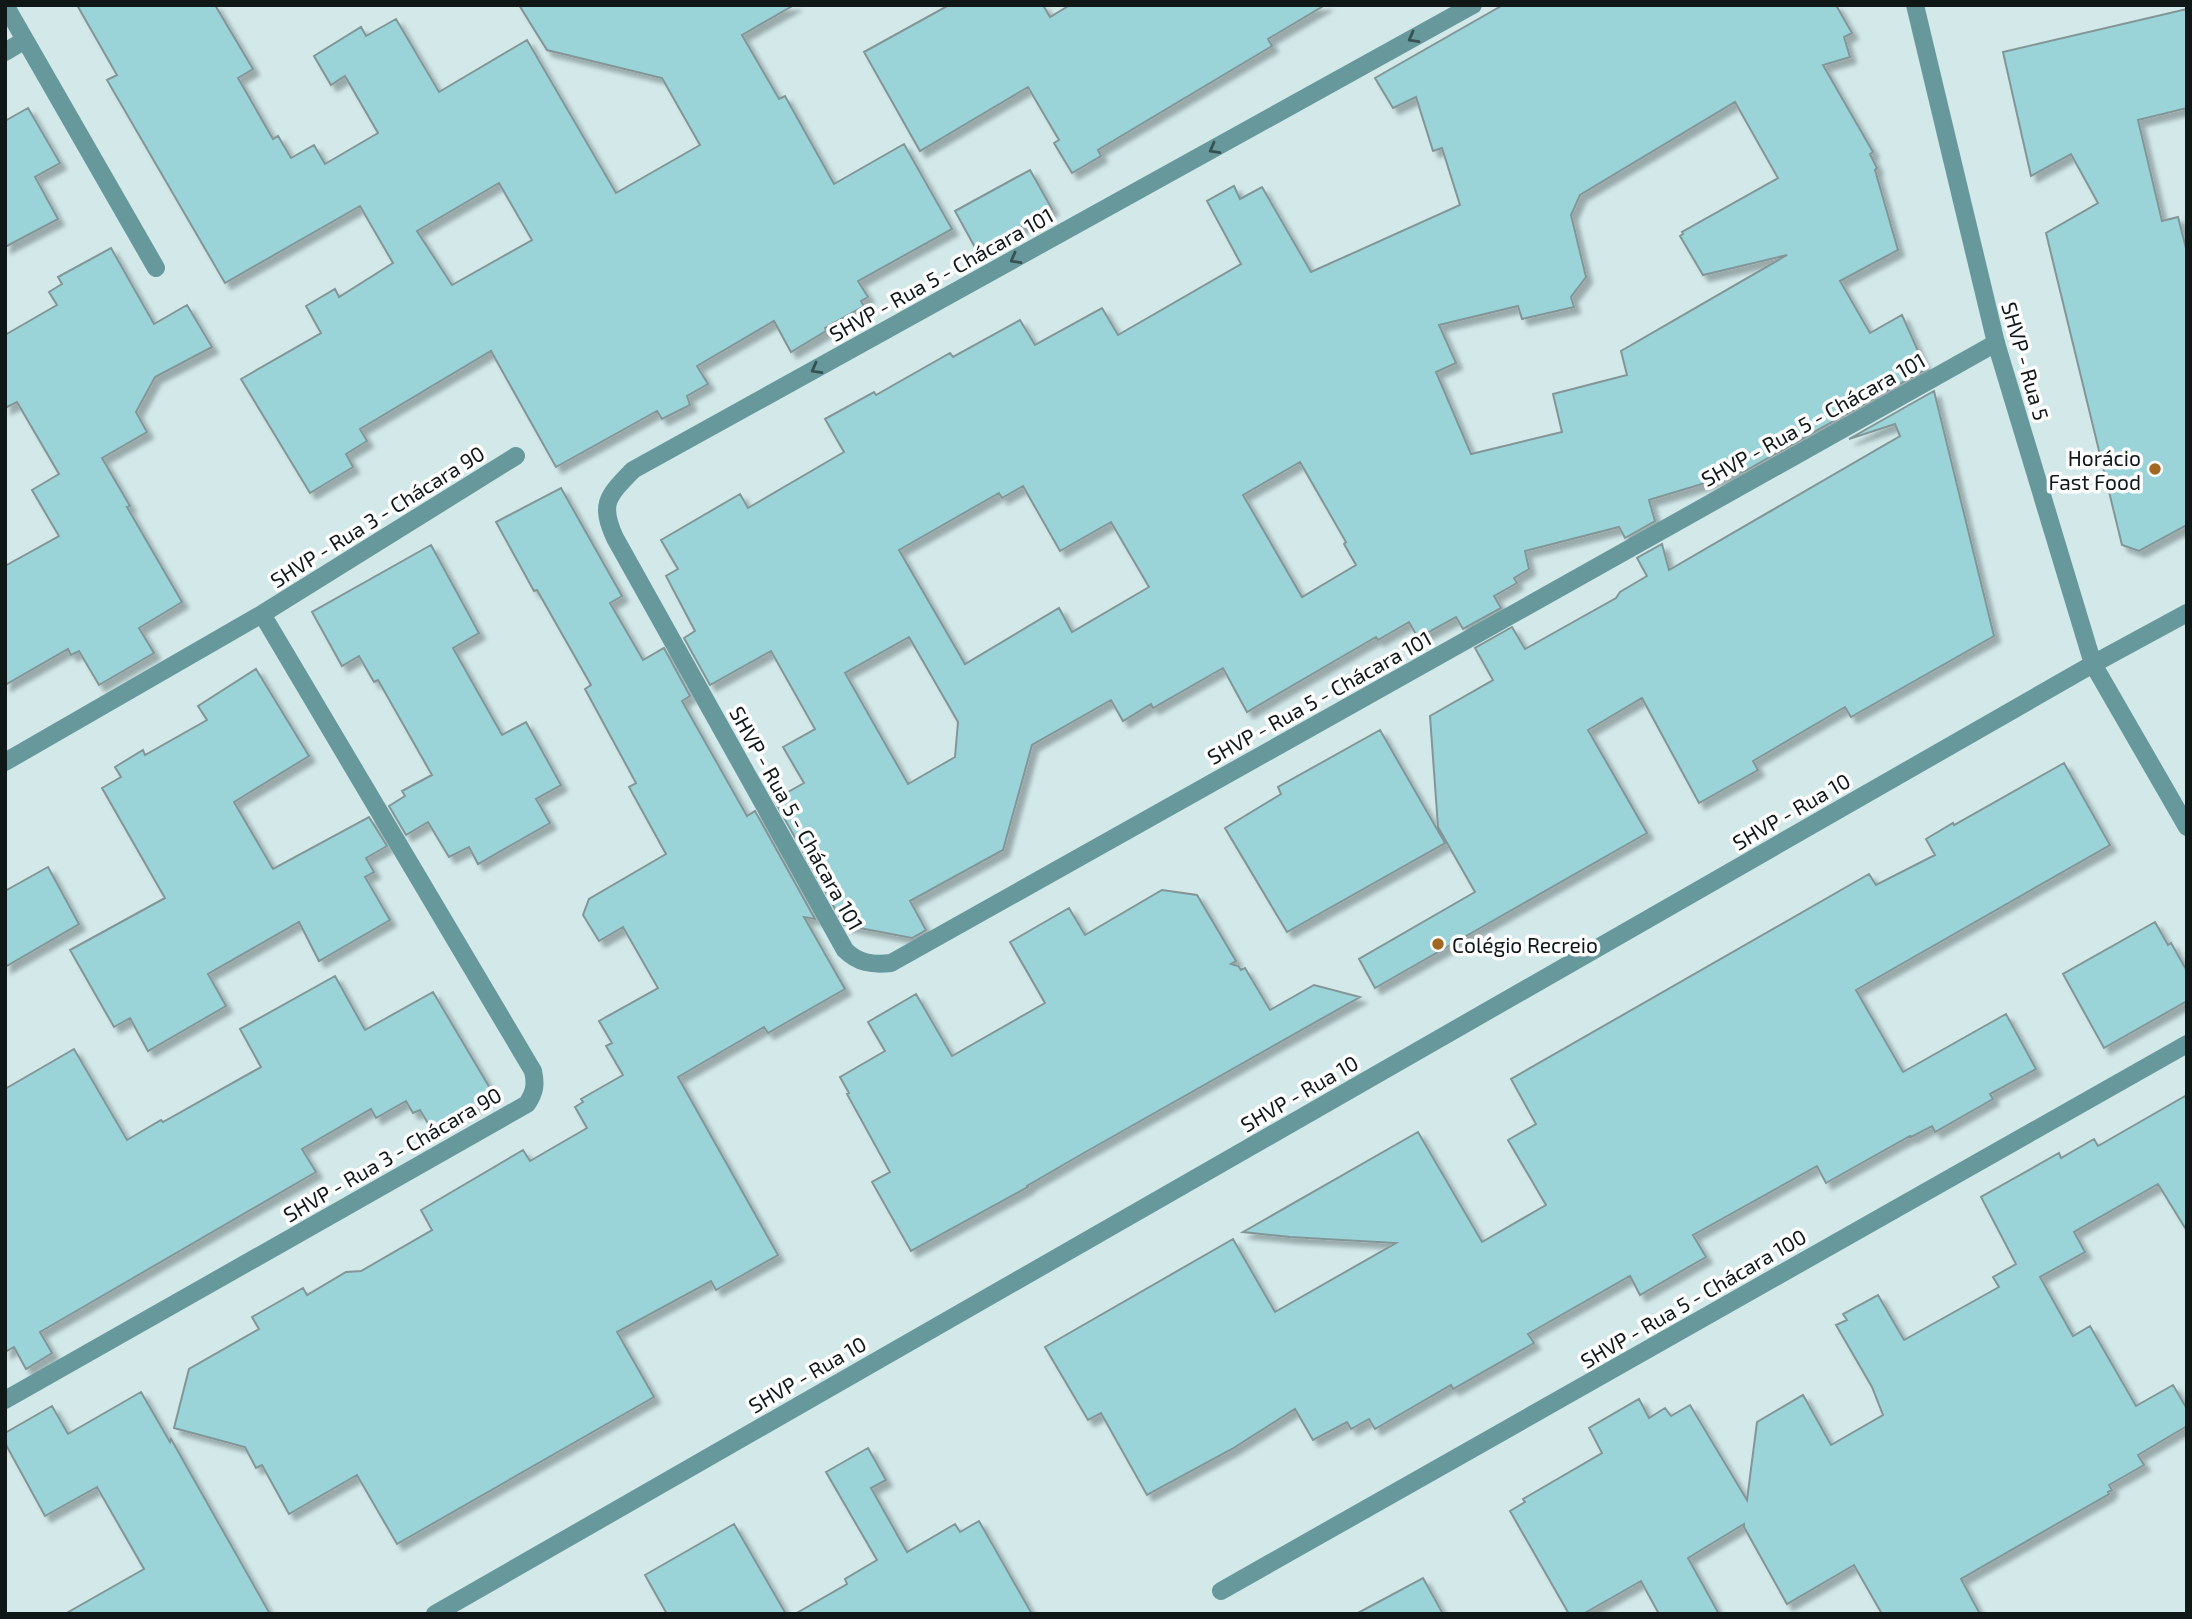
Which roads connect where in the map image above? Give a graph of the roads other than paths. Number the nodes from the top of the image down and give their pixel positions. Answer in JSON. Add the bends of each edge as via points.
{"nodes":[{"id":1,"x":5,"y":5,"type":"edge"},
{"id":2,"x":1473,"y":5,"type":"edge"},
{"id":3,"x":1915,"y":5,"type":"edge"},
{"id":4,"x":25,"y":40,"type":"junction"},
{"id":5,"x":5,"y":52,"type":"edge"},
{"id":6,"x":156,"y":268,"type":"dead end"},
{"id":7,"x":1996,"y":343,"type":"junction"},
{"id":8,"x":516,"y":456,"type":"dead end"},
{"id":9,"x":2187,"y":613,"type":"edge"},
{"id":10,"x":262,"y":614,"type":"junction"},
{"id":11,"x":2093,"y":664,"type":"junction"},
{"id":12,"x":5,"y":762,"type":"edge"},
{"id":13,"x":2187,"y":827,"type":"edge"},
{"id":14,"x":2187,"y":1044,"type":"edge"},
{"id":15,"x":5,"y":1400,"type":"edge"},
{"id":16,"x":1221,"y":1591,"type":"dead end"},
{"id":17,"x":435,"y":1614,"type":"edge"}],
"edges":[{"from":1,"to":4,"type":"street"},
{"from":2,"to":7,"type":"street","name":"SHVP - Rua 5 - Chácara 101","one_way":true,"via":[[633,470],[611,492],[607,520],[615,538],[853,958],[873,965],[891,963]]},
{"from":3,"to":7,"type":"street","name":"SHVP - Rua 5"},
{"from":4,"to":5,"type":"street"},
{"from":4,"to":6,"type":"street"},
{"from":7,"to":11,"type":"street","name":"SHVP - Rua 5"},
{"from":8,"to":10,"type":"street","name":"SHVP - Rua 3 - Chácara 90"},
{"from":9,"to":11,"type":"street","name":"SHVP - Rua 10"},
{"from":10,"to":12,"type":"street","name":"SHVP - Rua 3 - Chácara 90"},
{"from":10,"to":15,"type":"street","name":"SHVP - Rua 3 - Chácara 90","via":[[533,1071],[534,1093],[527,1104]]},
{"from":11,"to":13,"type":"street","name":"SHVP - Rua 5"},
{"from":11,"to":17,"type":"street","name":"SHVP - Rua 10"},
{"from":14,"to":16,"type":"street","name":"SHVP - Rua 5 - Chácara 100"}]}
